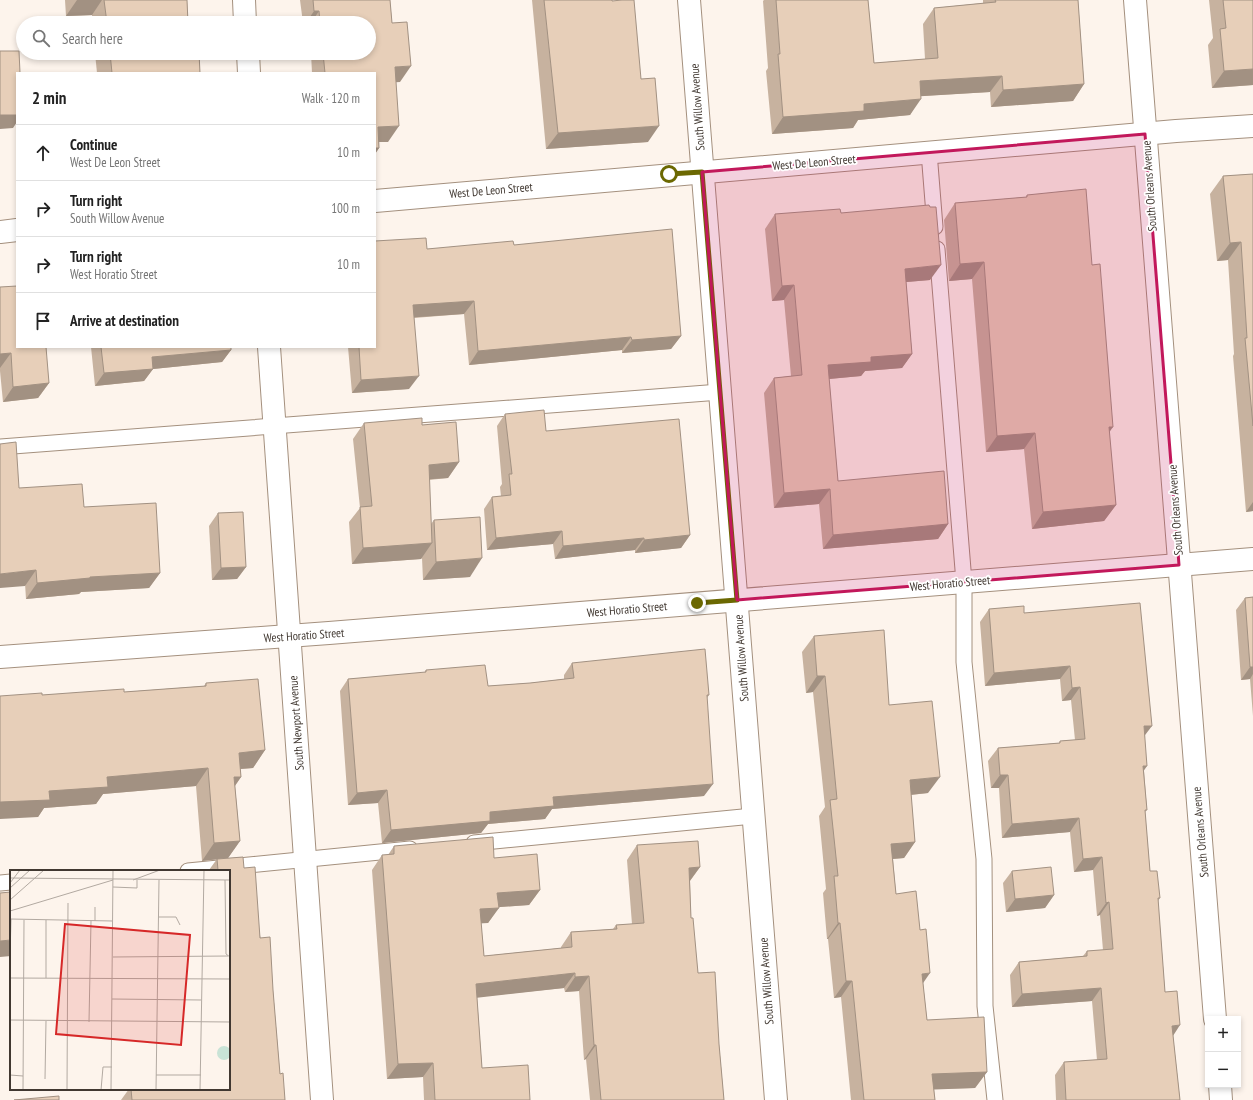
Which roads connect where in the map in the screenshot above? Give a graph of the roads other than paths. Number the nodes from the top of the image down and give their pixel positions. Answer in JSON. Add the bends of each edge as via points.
{"nodes":[{"id":1,"x":244,"y":0,"type":"edge"},
{"id":2,"x":689,"y":0,"type":"edge"},
{"id":3,"x":1135,"y":0,"type":"edge"},
{"id":4,"x":245,"y":16,"type":"edge"},
{"id":5,"x":248,"y":60,"type":"edge"},
{"id":6,"x":249,"y":72,"type":"edge"},
{"id":7,"x":1253,"y":126,"type":"edge"},
{"id":8,"x":1145,"y":134,"type":"junction"},
{"id":9,"x":929,"y":152,"type":"junction"},
{"id":10,"x":702,"y":172,"type":"junction"},
{"id":11,"x":376,"y":200,"type":"edge"},
{"id":12,"x":16,"y":230,"type":"edge"},
{"id":13,"x":0,"y":232,"type":"edge"},
{"id":14,"x":269,"y":348,"type":"edge"},
{"id":15,"x":720,"y":392,"type":"junction"},
{"id":16,"x":274,"y":426,"type":"junction"},
{"id":17,"x":0,"y":447,"type":"edge"},
{"id":18,"x":1253,"y":559,"type":"edge"},
{"id":19,"x":1179,"y":565,"type":"junction"},
{"id":20,"x":964,"y":582,"type":"junction"},
{"id":21,"x":737,"y":600,"type":"junction"},
{"id":22,"x":289,"y":636,"type":"junction"},
{"id":23,"x":0,"y":657,"type":"edge"},
{"id":24,"x":754,"y":816,"type":"junction"},
{"id":25,"x":462,"y":844,"type":"edge"},
{"id":26,"x":423,"y":848,"type":"edge"},
{"id":27,"x":305,"y":859,"type":"junction"},
{"id":28,"x":198,"y":870,"type":"edge"},
{"id":29,"x":10,"y":882,"type":"edge"},
{"id":30,"x":0,"y":883,"type":"edge"},
{"id":31,"x":1215,"y":1016,"type":"edge"},
{"id":32,"x":1220,"y":1088,"type":"edge"},
{"id":33,"x":322,"y":1100,"type":"edge"},
{"id":34,"x":776,"y":1100,"type":"edge"},
{"id":35,"x":995,"y":1100,"type":"edge"},
{"id":36,"x":1222,"y":1100,"type":"edge"}],
"edges":[{"from":1,"to":4,"type":"street"},
{"from":2,"to":10,"type":"street","name":"South Willow Avenue"},
{"from":3,"to":8,"type":"street","name":"South Orleans Avenue"},
{"from":5,"to":6,"type":"street"},
{"from":7,"to":8,"type":"street","name":"West De Leon Street"},
{"from":8,"to":9,"type":"street","name":"West De Leon Street"},
{"from":8,"to":19,"type":"street","name":"South Orleans Avenue"},
{"from":9,"to":10,"type":"street","name":"West De Leon Street"},
{"from":9,"to":20,"type":"lane"},
{"from":10,"to":11,"type":"street","name":"West De Leon Street"},
{"from":10,"to":15,"type":"street","name":"South Willow Avenue"},
{"from":12,"to":13,"type":"street"},
{"from":14,"to":16,"type":"street","name":"South Newport Avenue"},
{"from":15,"to":16,"type":"lane"},
{"from":15,"to":21,"type":"street","name":"South Willow Avenue"},
{"from":16,"to":17,"type":"lane"},
{"from":16,"to":22,"type":"street","name":"South Newport Avenue"},
{"from":18,"to":19,"type":"street","name":"West Horatio Street"},
{"from":19,"to":20,"type":"street","name":"West Horatio Street"},
{"from":19,"to":31,"type":"street","name":"South Orleans Avenue"},
{"from":20,"to":21,"type":"street","name":"West Horatio Street"},
{"from":20,"to":35,"type":"lane","via":[[964,662],[984,859],[985,1006]]},
{"from":21,"to":22,"type":"street","name":"West Horatio Street"},
{"from":21,"to":24,"type":"street","name":"South Willow Avenue"},
{"from":22,"to":23,"type":"street","name":"West Horatio Street"},
{"from":22,"to":27,"type":"street","name":"South Newport Avenue"},
{"from":24,"to":25,"type":"lane"},
{"from":24,"to":34,"type":"street","name":"South Willow Avenue"},
{"from":26,"to":27,"type":"lane"},
{"from":27,"to":28,"type":"lane"},
{"from":27,"to":33,"type":"street","name":"South Newport Avenue"},
{"from":29,"to":30,"type":"lane"},
{"from":32,"to":36,"type":"street"}]}
